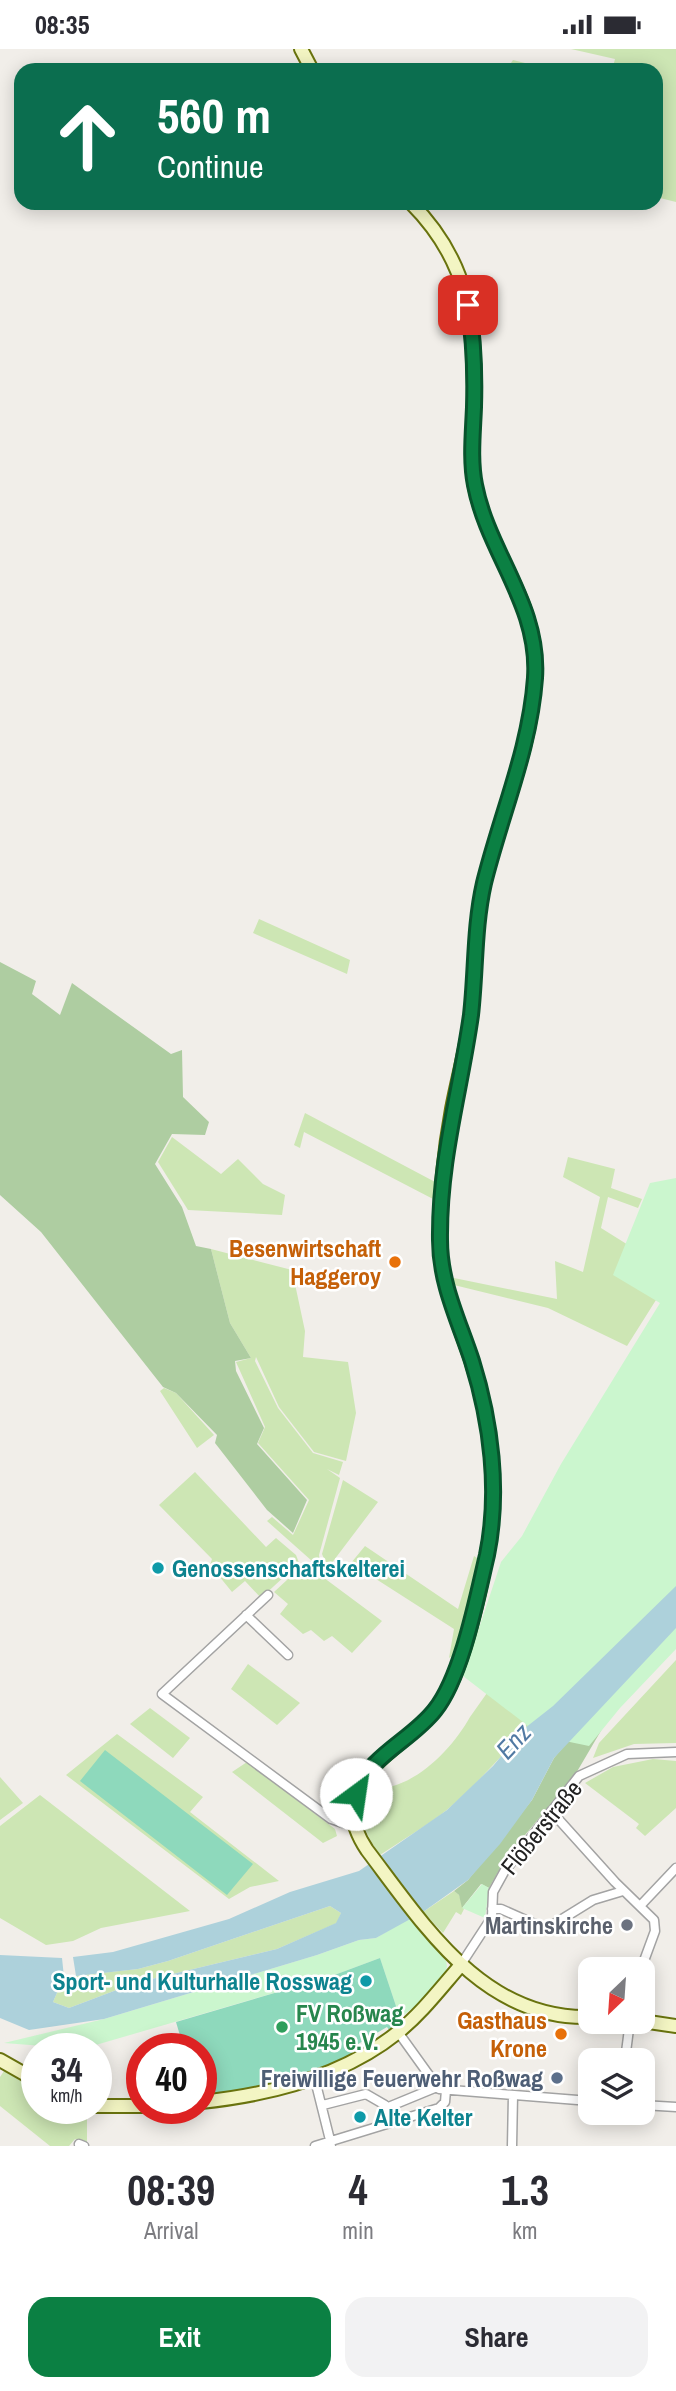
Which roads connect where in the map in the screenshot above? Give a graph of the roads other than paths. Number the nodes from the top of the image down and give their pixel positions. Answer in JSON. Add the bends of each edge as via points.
{"nodes":[{"id":1,"x":417,"y":210,"type":"edge"},
{"id":2,"x":268,"y":1595,"type":"dead end"},
{"id":3,"x":246,"y":1615,"type":"junction"},
{"id":4,"x":288,"y":1655,"type":"dead end"},
{"id":5,"x":676,"y":1752,"type":"edge"},
{"id":6,"x":551,"y":1811,"type":"junction"},
{"id":7,"x":354,"y":1821,"type":"junction"},
{"id":8,"x":676,"y":1868,"type":"edge"},
{"id":9,"x":623,"y":1891,"type":"junction"},
{"id":10,"x":640,"y":1906,"type":"junction"},
{"id":11,"x":492,"y":1909,"type":"junction"},
{"id":12,"x":644,"y":1957,"type":"edge"},
{"id":13,"x":460,"y":1966,"type":"junction"},
{"id":14,"x":578,"y":2017,"type":"edge"},
{"id":15,"x":655,"y":2023,"type":"edge"},
{"id":16,"x":676,"y":2026,"type":"edge"},
{"id":17,"x":398,"y":2032,"type":"junction"},
{"id":18,"x":0,"y":2060,"type":"edge"},
{"id":19,"x":21,"y":2072,"type":"edge"},
{"id":20,"x":314,"y":2076,"type":"junction"},
{"id":21,"x":437,"y":2087,"type":"junction"},
{"id":22,"x":446,"y":2090,"type":"junction"},
{"id":23,"x":513,"y":2095,"type":"junction"},
{"id":24,"x":217,"y":2099,"type":"edge"},
{"id":25,"x":578,"y":2100,"type":"edge"},
{"id":26,"x":323,"y":2105,"type":"junction"},
{"id":27,"x":655,"y":2106,"type":"edge"},
{"id":28,"x":676,"y":2107,"type":"edge"},
{"id":29,"x":386,"y":2108,"type":"junction"},
{"id":30,"x":390,"y":2123,"type":"junction"},
{"id":31,"x":331,"y":2144,"type":"edge"},
{"id":32,"x":315,"y":2146,"type":"edge"},
{"id":33,"x":512,"y":2146,"type":"edge"}],
"edges":[{"from":1,"to":7,"type":"street","via":[[444,240],[463,280],[474,357],[475,487],[527,612],[535,663],[523,751],[480,905],[471,1014],[441,1193],[442,1271],[475,1373],[489,1437],[490,1537],[455,1674],[445,1695],[419,1727],[367,1771],[354,1799]]},
{"from":2,"to":3,"type":"street"},
{"from":3,"to":4,"type":"street"},
{"from":3,"to":7,"type":"street","via":[[162,1694],[331,1819]]},
{"from":5,"to":6,"type":"street","name":"Flößerstraße","via":[[635,1753],[602,1763],[579,1776]]},
{"from":6,"to":9,"type":"street"},
{"from":6,"to":11,"type":"street","name":"Flößerstraße","via":[[497,1882]]},
{"from":7,"to":13,"type":"street","via":[[367,1850]]},
{"from":8,"to":10,"type":"street"},
{"from":9,"to":10,"type":"street"},
{"from":9,"to":11,"type":"street","via":[[593,1900],[546,1929]]},
{"from":10,"to":12,"type":"street","via":[[656,1925]]},
{"from":11,"to":13,"type":"street","name":"Flößerstraße","via":[[491,1919]]},
{"from":13,"to":14,"type":"street","via":[[500,1993],[544,2012]]},
{"from":13,"to":17,"type":"street"},
{"from":15,"to":16,"type":"street"},
{"from":17,"to":20,"type":"street"},
{"from":17,"to":21,"type":"street"},
{"from":18,"to":19,"type":"street"},
{"from":20,"to":24,"type":"street","via":[[271,2091]]},
{"from":20,"to":26,"type":"street"},
{"from":21,"to":22,"type":"street"},
{"from":21,"to":29,"type":"street"},
{"from":22,"to":23,"type":"street"},
{"from":22,"to":30,"type":"street","via":[[441,2106]]},
{"from":23,"to":25,"type":"street"},
{"from":23,"to":33,"type":"street"},
{"from":26,"to":29,"type":"street","via":[[366,2094]]},
{"from":26,"to":31,"type":"street"},
{"from":27,"to":28,"type":"street"},
{"from":29,"to":30,"type":"street"},
{"from":30,"to":31,"type":"street"},
{"from":31,"to":32,"type":"street"}]}
